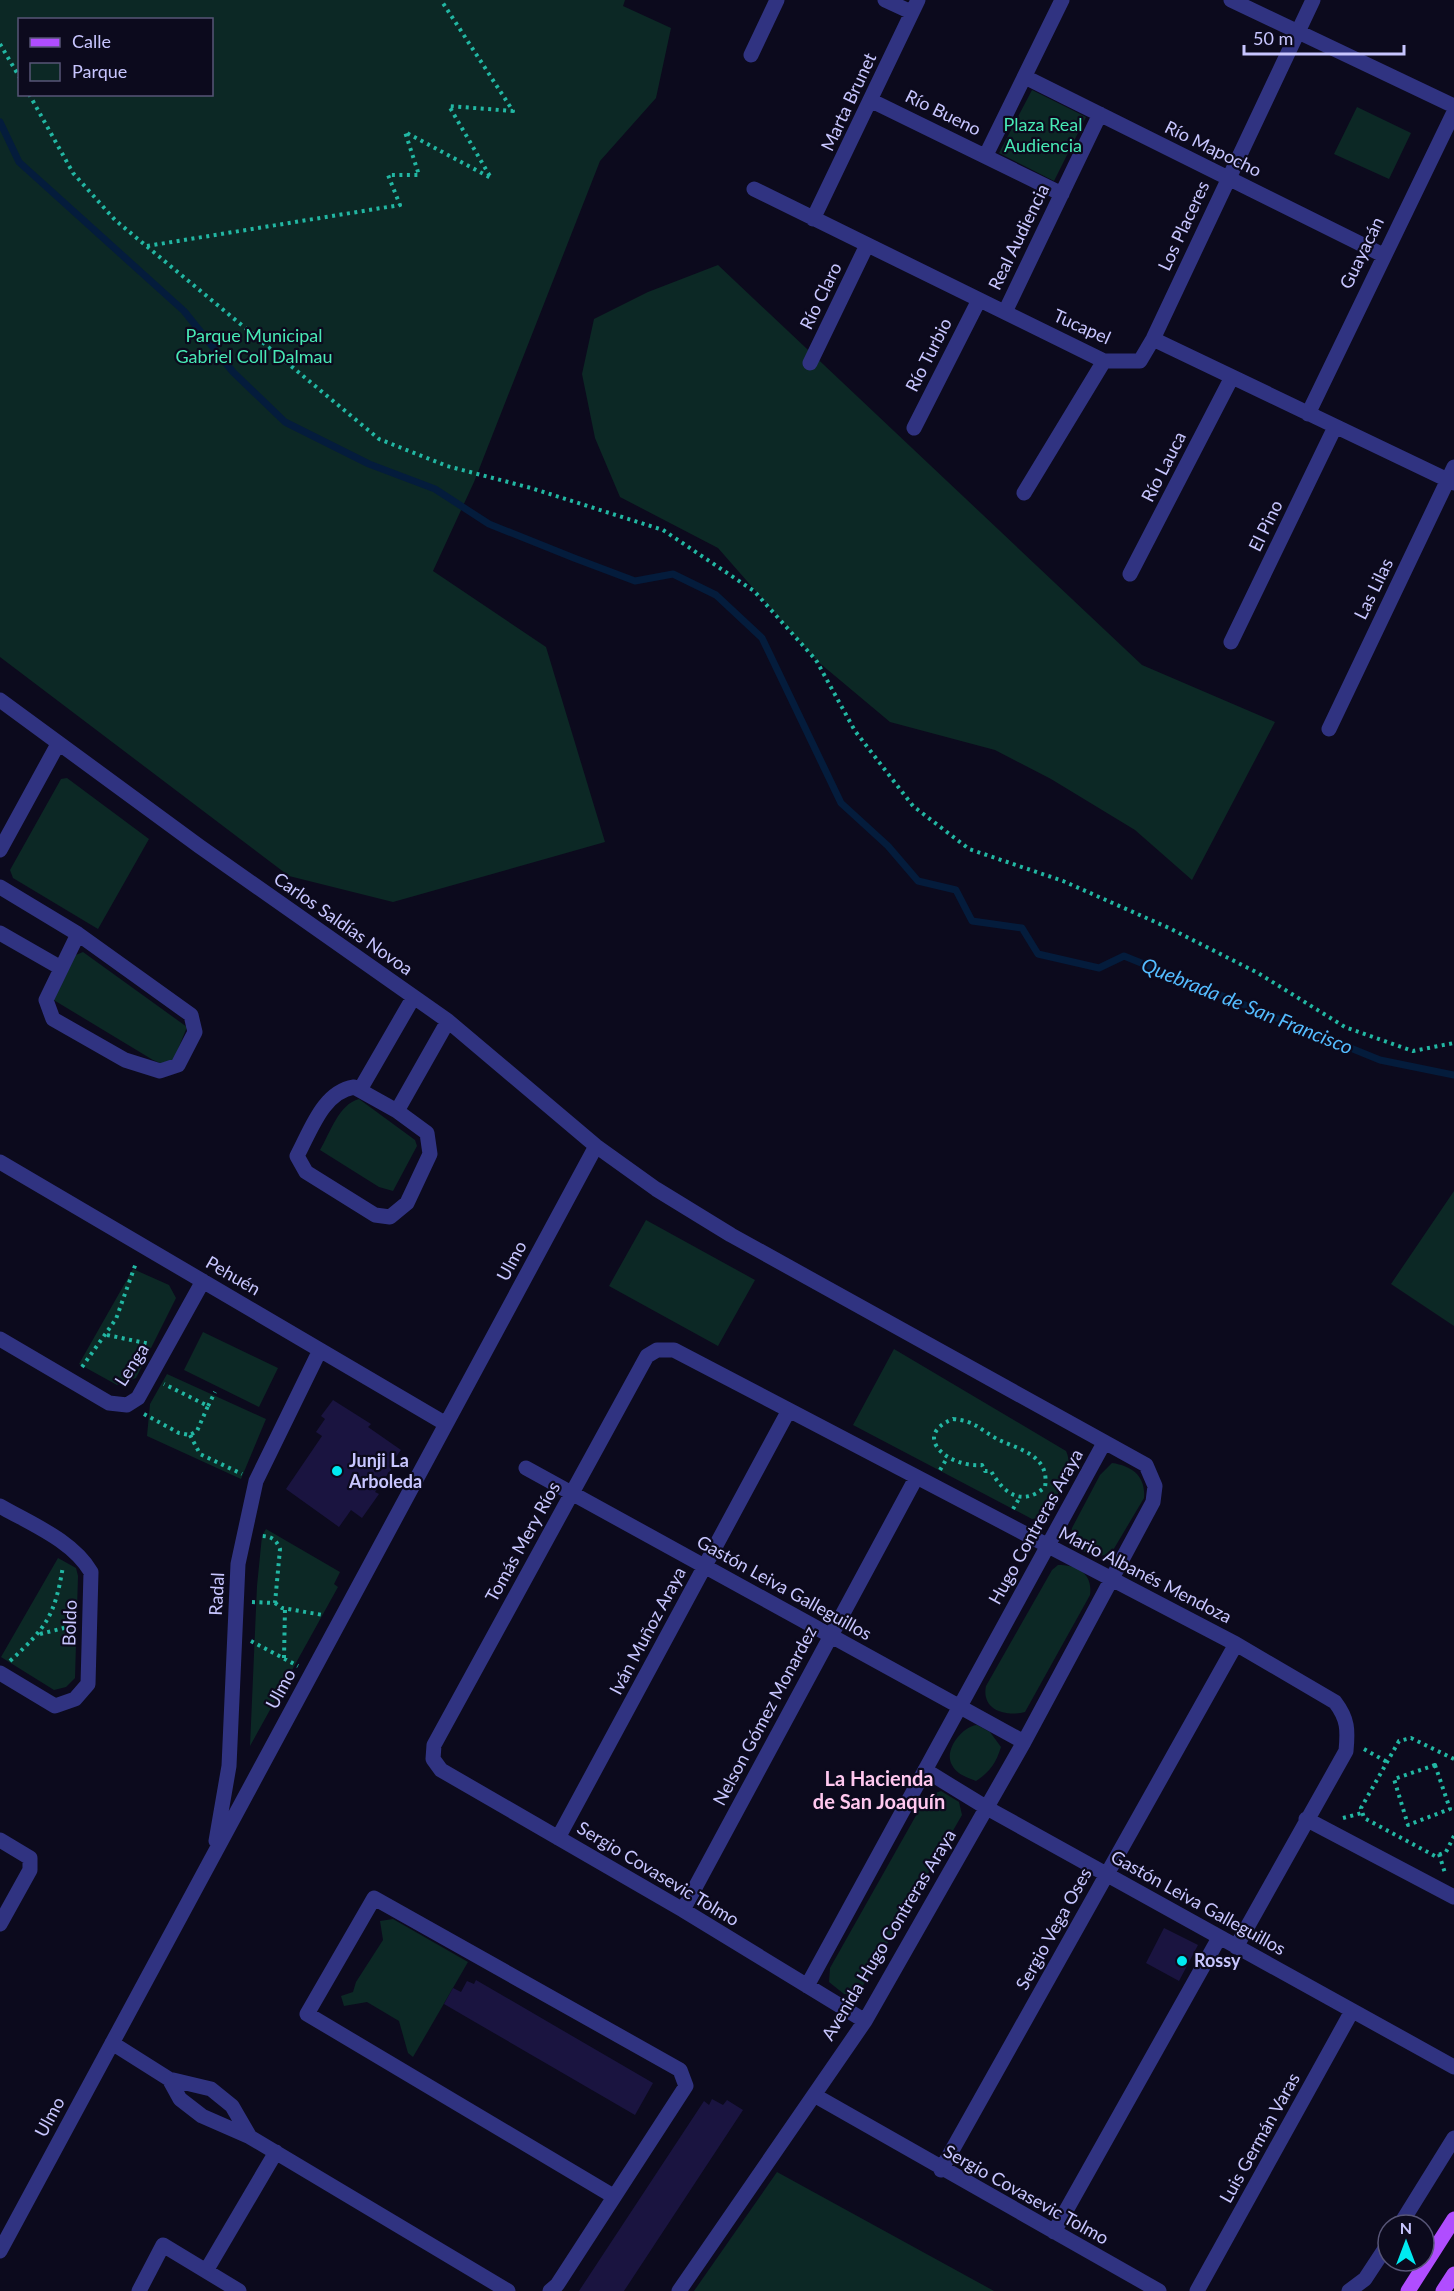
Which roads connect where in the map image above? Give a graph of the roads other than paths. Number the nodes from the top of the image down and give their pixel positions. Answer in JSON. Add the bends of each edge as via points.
{"nodes":[{"id":1,"x":777,"y":0,"type":"edge"},
{"id":2,"x":885,"y":0,"type":"edge"},
{"id":3,"x":1062,"y":0,"type":"edge"},
{"id":4,"x":1231,"y":0,"type":"edge"},
{"id":5,"x":1313,"y":0,"type":"edge"},
{"id":6,"x":915,"y":6,"type":"edge"},
{"id":7,"x":1298,"y":32,"type":"junction"},
{"id":8,"x":751,"y":55,"type":"dead end"},
{"id":9,"x":1025,"y":78,"type":"junction"},
{"id":10,"x":872,"y":100,"type":"junction"},
{"id":11,"x":1454,"y":106,"type":"edge"},
{"id":12,"x":1454,"y":112,"type":"edge"},
{"id":13,"x":1100,"y":114,"type":"junction"},
{"id":14,"x":986,"y":155,"type":"junction"},
{"id":15,"x":1229,"y":178,"type":"junction"},
{"id":16,"x":754,"y":189,"type":"dead end"},
{"id":17,"x":1062,"y":194,"type":"junction"},
{"id":18,"x":813,"y":219,"type":"junction"},
{"id":19,"x":867,"y":245,"type":"junction"},
{"id":20,"x":1383,"y":255,"type":"junction"},
{"id":21,"x":979,"y":300,"type":"junction"},
{"id":22,"x":1005,"y":312,"type":"junction"},
{"id":23,"x":1153,"y":339,"type":"junction"},
{"id":24,"x":1104,"y":361,"type":"junction"},
{"id":25,"x":810,"y":363,"type":"dead end"},
{"id":26,"x":1232,"y":377,"type":"junction"},
{"id":27,"x":1308,"y":414,"type":"junction"},
{"id":28,"x":1335,"y":427,"type":"junction"},
{"id":29,"x":914,"y":428,"type":"dead end"},
{"id":30,"x":1452,"y":477,"type":"edge"},
{"id":31,"x":1023,"y":494,"type":"dead end"},
{"id":32,"x":1130,"y":574,"type":"dead end"},
{"id":33,"x":1232,"y":642,"type":"dead end"},
{"id":34,"x":0,"y":700,"type":"edge"},
{"id":35,"x":1329,"y":729,"type":"dead end"},
{"id":36,"x":58,"y":744,"type":"junction"},
{"id":37,"x":0,"y":850,"type":"edge"},
{"id":38,"x":0,"y":886,"type":"edge"},
{"id":39,"x":0,"y":933,"type":"edge"},
{"id":40,"x":78,"y":934,"type":"junction"},
{"id":41,"x":61,"y":968,"type":"junction"},
{"id":42,"x":413,"y":998,"type":"junction"},
{"id":43,"x":448,"y":1021,"type":"junction"},
{"id":44,"x":361,"y":1088,"type":"junction"},
{"id":45,"x":398,"y":1111,"type":"junction"},
{"id":46,"x":596,"y":1146,"type":"junction"},
{"id":47,"x":0,"y":1162,"type":"edge"},
{"id":48,"x":657,"y":1189,"type":"joint"},
{"id":49,"x":203,"y":1281,"type":"junction"},
{"id":50,"x":0,"y":1339,"type":"edge"},
{"id":51,"x":320,"y":1350,"type":"junction"},
{"id":52,"x":657,"y":1350,"type":"joint"},
{"id":53,"x":789,"y":1410,"type":"junction"},
{"id":54,"x":446,"y":1424,"type":"junction"},
{"id":55,"x":1104,"y":1443,"type":"junction"},
{"id":56,"x":526,"y":1468,"type":"dead end"},
{"id":57,"x":916,"y":1478,"type":"junction"},
{"id":58,"x":573,"y":1493,"type":"junction"},
{"id":59,"x":0,"y":1506,"type":"edge"},
{"id":60,"x":1047,"y":1547,"type":"junction"},
{"id":61,"x":704,"y":1567,"type":"junction"},
{"id":62,"x":1110,"y":1580,"type":"junction"},
{"id":63,"x":831,"y":1636,"type":"junction"},
{"id":64,"x":1236,"y":1644,"type":"junction"},
{"id":65,"x":4,"y":1668,"type":"edge"},
{"id":66,"x":960,"y":1707,"type":"junction"},
{"id":67,"x":1024,"y":1742,"type":"junction"},
{"id":68,"x":433,"y":1759,"type":"joint"},
{"id":69,"x":925,"y":1770,"type":"junction"},
{"id":70,"x":987,"y":1808,"type":"junction"},
{"id":71,"x":1306,"y":1819,"type":"junction"},
{"id":72,"x":558,"y":1838,"type":"junction"},
{"id":73,"x":0,"y":1840,"type":"edge"},
{"id":74,"x":213,"y":1856,"type":"junction"},
{"id":75,"x":1107,"y":1875,"type":"junction"},
{"id":76,"x":1454,"y":1897,"type":"edge"},
{"id":77,"x":683,"y":1910,"type":"junction"},
{"id":78,"x":0,"y":1924,"type":"edge"},
{"id":79,"x":1219,"y":1938,"type":"junction"},
{"id":80,"x":1236,"y":1947,"type":"junction"},
{"id":81,"x":807,"y":1986,"type":"junction"},
{"id":82,"x":1353,"y":2012,"type":"junction"},
{"id":83,"x":865,"y":2021,"type":"junction"},
{"id":84,"x":112,"y":2043,"type":"junction"},
{"id":85,"x":1454,"y":2067,"type":"edge"},
{"id":86,"x":169,"y":2079,"type":"junction"},
{"id":87,"x":814,"y":2095,"type":"junction"},
{"id":88,"x":250,"y":2137,"type":"junction"},
{"id":89,"x":1454,"y":2138,"type":"edge"},
{"id":90,"x":276,"y":2152,"type":"junction"},
{"id":91,"x":941,"y":2170,"type":"junction"},
{"id":92,"x":613,"y":2196,"type":"junction"},
{"id":93,"x":1407,"y":2213,"type":"edge"},
{"id":94,"x":1454,"y":2219,"type":"edge"},
{"id":95,"x":1054,"y":2232,"type":"junction"},
{"id":96,"x":0,"y":2251,"type":"edge"},
{"id":97,"x":1376,"y":2262,"type":"edge"},
{"id":98,"x":206,"y":2271,"type":"junction"},
{"id":99,"x":1454,"y":2274,"type":"edge"},
{"id":100,"x":1204,"y":2288,"type":"edge"},
{"id":101,"x":139,"y":2291,"type":"edge"},
{"id":102,"x":239,"y":2291,"type":"edge"},
{"id":103,"x":508,"y":2291,"type":"edge"},
{"id":104,"x":550,"y":2291,"type":"edge"},
{"id":105,"x":679,"y":2291,"type":"edge"},
{"id":106,"x":1158,"y":2291,"type":"edge"},
{"id":107,"x":1349,"y":2291,"type":"edge"},
{"id":108,"x":1408,"y":2291,"type":"edge"},
{"id":109,"x":1443,"y":2291,"type":"edge"}],
"edges":[{"from":1,"to":8,"type":"street"},
{"from":2,"to":6,"type":"street"},
{"from":3,"to":9,"type":"street"},
{"from":4,"to":7,"type":"street"},
{"from":5,"to":7,"type":"street","name":"Los Placeres"},
{"from":6,"to":10,"type":"street","name":"Marta Brunet"},
{"from":7,"to":11,"type":"street"},
{"from":7,"to":15,"type":"street","name":"Los Placeres"},
{"from":9,"to":13,"type":"street","name":"Río Mapocho"},
{"from":9,"to":14,"type":"street"},
{"from":10,"to":14,"type":"street","name":"Río Bueno"},
{"from":10,"to":18,"type":"street","name":"Marta Brunet"},
{"from":12,"to":20,"type":"street","name":"Guayacán"},
{"from":13,"to":15,"type":"street","name":"Río Mapocho"},
{"from":13,"to":17,"type":"street","name":"Real Audiencia"},
{"from":14,"to":17,"type":"street","name":"Río Bueno"},
{"from":15,"to":20,"type":"street","name":"Río Mapocho"},
{"from":15,"to":23,"type":"street","name":"Los Placeres"},
{"from":16,"to":18,"type":"street","name":"Tucapel"},
{"from":17,"to":22,"type":"street","name":"Real Audiencia"},
{"from":18,"to":19,"type":"street","name":"Tucapel"},
{"from":19,"to":21,"type":"street","name":"Tucapel"},
{"from":19,"to":25,"type":"street","name":"Río Claro"},
{"from":20,"to":27,"type":"street","name":"Guayacán"},
{"from":21,"to":22,"type":"street","name":"Tucapel"},
{"from":21,"to":29,"type":"street","name":"Río Turbio"},
{"from":22,"to":24,"type":"street","name":"Tucapel"},
{"from":23,"to":24,"type":"street","name":"Tucapel","via":[[1140,361]]},
{"from":23,"to":26,"type":"street"},
{"from":24,"to":31,"type":"street"},
{"from":26,"to":27,"type":"street"},
{"from":26,"to":32,"type":"street","name":"Río Lauca"},
{"from":27,"to":28,"type":"street"},
{"from":28,"to":30,"type":"street"},
{"from":28,"to":33,"type":"street","name":"El Pino"},
{"from":30,"to":35,"type":"street","name":"Las Lilas"},
{"from":34,"to":36,"type":"street","name":"Carlos Saldías Novoa"},
{"from":36,"to":37,"type":"street"},
{"from":36,"to":42,"type":"street","name":"Carlos Saldías Novoa"},
{"from":38,"to":40,"type":"street"},
{"from":39,"to":41,"type":"street"},
{"from":40,"to":41,"type":"street"},
{"from":40,"to":41,"type":"street","via":[[191,1015],[195,1032],[178,1065],[160,1071],[125,1060],[53,1018],[46,1000]]},
{"from":42,"to":43,"type":"street","name":"Carlos Saldías Novoa"},
{"from":42,"to":44,"type":"street"},
{"from":43,"to":45,"type":"street"},
{"from":43,"to":46,"type":"street","name":"Carlos Saldías Novoa"},
{"from":44,"to":45,"type":"street"},
{"from":44,"to":45,"type":"street","via":[[340,1089],[322,1107],[297,1156],[306,1172],[375,1215],[390,1218],[407,1203],[430,1154],[427,1133]]},
{"from":46,"to":48,"type":"street","name":"Carlos Saldías Novoa"},
{"from":46,"to":54,"type":"street","name":"Ulmo"},
{"from":47,"to":49,"type":"street","name":"Pehuén"},
{"from":48,"to":55,"type":"street","name":"Hugo Contreras Araya","via":[[731,1235]]},
{"from":49,"to":50,"type":"street","name":"Lenga","via":[[138,1398],[127,1405],[109,1403]]},
{"from":49,"to":51,"type":"street","name":"Pehuén"},
{"from":51,"to":54,"type":"street","name":"Pehuén"},
{"from":51,"to":74,"type":"street","name":"Radal","via":[[256,1481],[238,1564],[229,1766]]},
{"from":52,"to":53,"type":"street","name":"Mario Albanés Mendoza","via":[[674,1350]]},
{"from":52,"to":58,"type":"street","name":"Tomás Mery Ríos","via":[[647,1356]]},
{"from":53,"to":57,"type":"street","name":"Mario Albanés Mendoza"},
{"from":53,"to":61,"type":"street","name":"Iván Muñoz Araya"},
{"from":54,"to":74,"type":"street","name":"Ulmo"},
{"from":55,"to":60,"type":"street","name":"Hugo Contreras Araya"},
{"from":55,"to":62,"type":"street","name":"Avenida Hugo Contreras Araya","via":[[1146,1466],[1155,1486],[1153,1502]]},
{"from":56,"to":58,"type":"street","name":"Gastón Leiva Galleguillos"},
{"from":57,"to":60,"type":"street","name":"Mario Albanés Mendoza"},
{"from":57,"to":63,"type":"street","name":"Nelson Gómez Monardez"},
{"from":58,"to":61,"type":"street","name":"Gastón Leiva Galleguillos"},
{"from":58,"to":68,"type":"street","name":"Tomás Mery Ríos","via":[[434,1745]]},
{"from":59,"to":65,"type":"street","name":"Boldo","via":[[66,1545],[91,1572],[88,1684],[75,1699],[56,1706]]},
{"from":60,"to":62,"type":"street","name":"Mario Albanés Mendoza"},
{"from":60,"to":66,"type":"street","name":"Hugo Contreras Araya"},
{"from":61,"to":63,"type":"street","name":"Gastón Leiva Galleguillos"},
{"from":61,"to":72,"type":"street","name":"Iván Muñoz Araya"},
{"from":62,"to":64,"type":"street","name":"Mario Albanés Mendoza"},
{"from":62,"to":67,"type":"street","name":"Avenida Hugo Contreras Araya"},
{"from":63,"to":66,"type":"street","name":"Gastón Leiva Galleguillos"},
{"from":63,"to":77,"type":"street","name":"Nelson Gómez Monardez"},
{"from":64,"to":71,"type":"street","name":"Mario Albanés Mendoza","via":[[1335,1702],[1346,1717],[1346,1751]]},
{"from":64,"to":75,"type":"street","name":"Sergio Vega Oses"},
{"from":66,"to":67,"type":"street","name":"Gastón Leiva Galleguillos"},
{"from":66,"to":69,"type":"street","name":"Hugo Contreras Araya"},
{"from":67,"to":70,"type":"street","name":"Avenida Hugo Contreras Araya"},
{"from":68,"to":72,"type":"street","name":"Sergio Covasevic Tolmo","via":[[441,1770]]},
{"from":69,"to":70,"type":"street","name":"Gastón Leiva Galleguillos"},
{"from":69,"to":81,"type":"street","name":"Hugo Contreras Araya"},
{"from":70,"to":75,"type":"street","name":"Gastón Leiva Galleguillos"},
{"from":70,"to":83,"type":"street","name":"Avenida Hugo Contreras Araya"},
{"from":71,"to":76,"type":"street"},
{"from":71,"to":80,"type":"street"},
{"from":72,"to":77,"type":"street","name":"Sergio Covasevic Tolmo"},
{"from":73,"to":78,"type":"street","via":[[30,1858],[30,1870]]},
{"from":74,"to":84,"type":"street","name":"Ulmo"},
{"from":75,"to":79,"type":"street","name":"Gastón Leiva Galleguillos"},
{"from":75,"to":91,"type":"street","name":"Sergio Vega Oses"},
{"from":77,"to":81,"type":"street","name":"Sergio Covasevic Tolmo"},
{"from":79,"to":80,"type":"street","name":"Gastón Leiva Galleguillos"},
{"from":79,"to":95,"type":"street"},
{"from":80,"to":82,"type":"street","name":"Gastón Leiva Galleguillos"},
{"from":81,"to":83,"type":"street","name":"Sergio Covasevic Tolmo"},
{"from":82,"to":85,"type":"street","name":"Gastón Leiva Galleguillos"},
{"from":82,"to":100,"type":"street","name":"Luis Germán Varas"},
{"from":83,"to":87,"type":"street","name":"Avenida Hugo Contreras Araya"},
{"from":84,"to":86,"type":"street"},
{"from":84,"to":96,"type":"street","name":"Ulmo"},
{"from":86,"to":88,"type":"street","via":[[180,2099],[202,2116]]},
{"from":86,"to":88,"type":"street","via":[[212,2089],[232,2106]]},
{"from":87,"to":91,"type":"street","name":"Sergio Covasevic Tolmo"},
{"from":87,"to":105,"type":"street","name":"Avenida Hugo Contreras Araya"},
{"from":88,"to":90,"type":"street"},
{"from":89,"to":93,"type":"street"},
{"from":90,"to":98,"type":"street"},
{"from":90,"to":103,"type":"street"},
{"from":91,"to":95,"type":"street","name":"Sergio Covasevic Tolmo"},
{"from":92,"to":92,"type":"street","via":[[686,2086],[680,2070],[374,1898],[307,2014]]},
{"from":92,"to":104,"type":"street"},
{"from":94,"to":108,"type":"main road"},
{"from":95,"to":106,"type":"street","name":"Sergio Covasevic Tolmo"},
{"from":97,"to":107,"type":"street","via":[[1365,2279]]},
{"from":98,"to":101,"type":"street","via":[[163,2245]]},
{"from":98,"to":102,"type":"street"},
{"from":99,"to":109,"type":"main road"}]}
